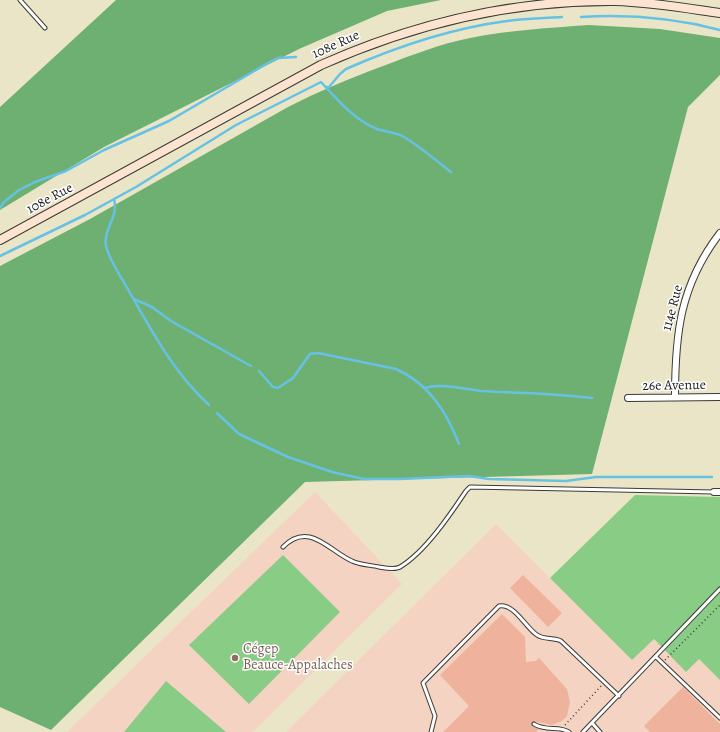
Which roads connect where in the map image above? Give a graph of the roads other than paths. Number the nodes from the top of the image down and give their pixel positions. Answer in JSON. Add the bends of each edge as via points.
{"nodes":[{"id":1,"x":20,"y":0,"type":"edge"},
{"id":2,"x":570,"y":1,"type":"edge"},
{"id":3,"x":720,"y":13,"type":"edge"},
{"id":4,"x":45,"y":28,"type":"dead end"},
{"id":5,"x":720,"y":233,"type":"edge"},
{"id":6,"x":0,"y":240,"type":"edge"},
{"id":7,"x":675,"y":397,"type":"junction"},
{"id":8,"x":720,"y":397,"type":"edge"},
{"id":9,"x":628,"y":398,"type":"dead end"},
{"id":10,"x":717,"y":492,"type":"edge"},
{"id":11,"x":283,"y":547,"type":"dead end"},
{"id":12,"x":720,"y":589,"type":"edge"},
{"id":13,"x":656,"y":657,"type":"junction"},
{"id":14,"x":619,"y":696,"type":"junction"},
{"id":15,"x":720,"y":718,"type":"edge"},
{"id":16,"x":592,"y":723,"type":"junction"},
{"id":17,"x":534,"y":724,"type":"dead end"},
{"id":18,"x":431,"y":732,"type":"edge"},
{"id":19,"x":568,"y":732,"type":"edge"},
{"id":20,"x":583,"y":732,"type":"edge"},
{"id":21,"x":600,"y":732,"type":"edge"}],
"edges":[{"from":1,"to":4,"type":"lane"},
{"from":2,"to":3,"type":"main road","name":"108e Rue","via":[[615,1]]},
{"from":2,"to":6,"type":"main road","name":"108e Rue","via":[[491,10],[447,20],[360,48],[321,65]]},
{"from":5,"to":7,"type":"street","name":"114e Rue","via":[[705,255],[681,312],[675,355]]},
{"from":7,"to":8,"type":"street","name":"26e Avenue"},
{"from":7,"to":9,"type":"street","name":"26e Avenue"},
{"from":10,"to":11,"type":"lane","via":[[470,487],[419,551],[399,568],[385,568],[352,561],[310,538],[297,537]]},
{"from":12,"to":13,"type":"lane"},
{"from":13,"to":14,"type":"lane"},
{"from":13,"to":15,"type":"lane"},
{"from":14,"to":16,"type":"lane"},
{"from":14,"to":18,"type":"lane","via":[[561,641],[538,636],[508,607],[499,606],[423,683],[434,716]]},
{"from":16,"to":20,"type":"lane"},
{"from":16,"to":21,"type":"lane"},
{"from":17,"to":19,"type":"lane","via":[[547,730],[560,729]]}]}
